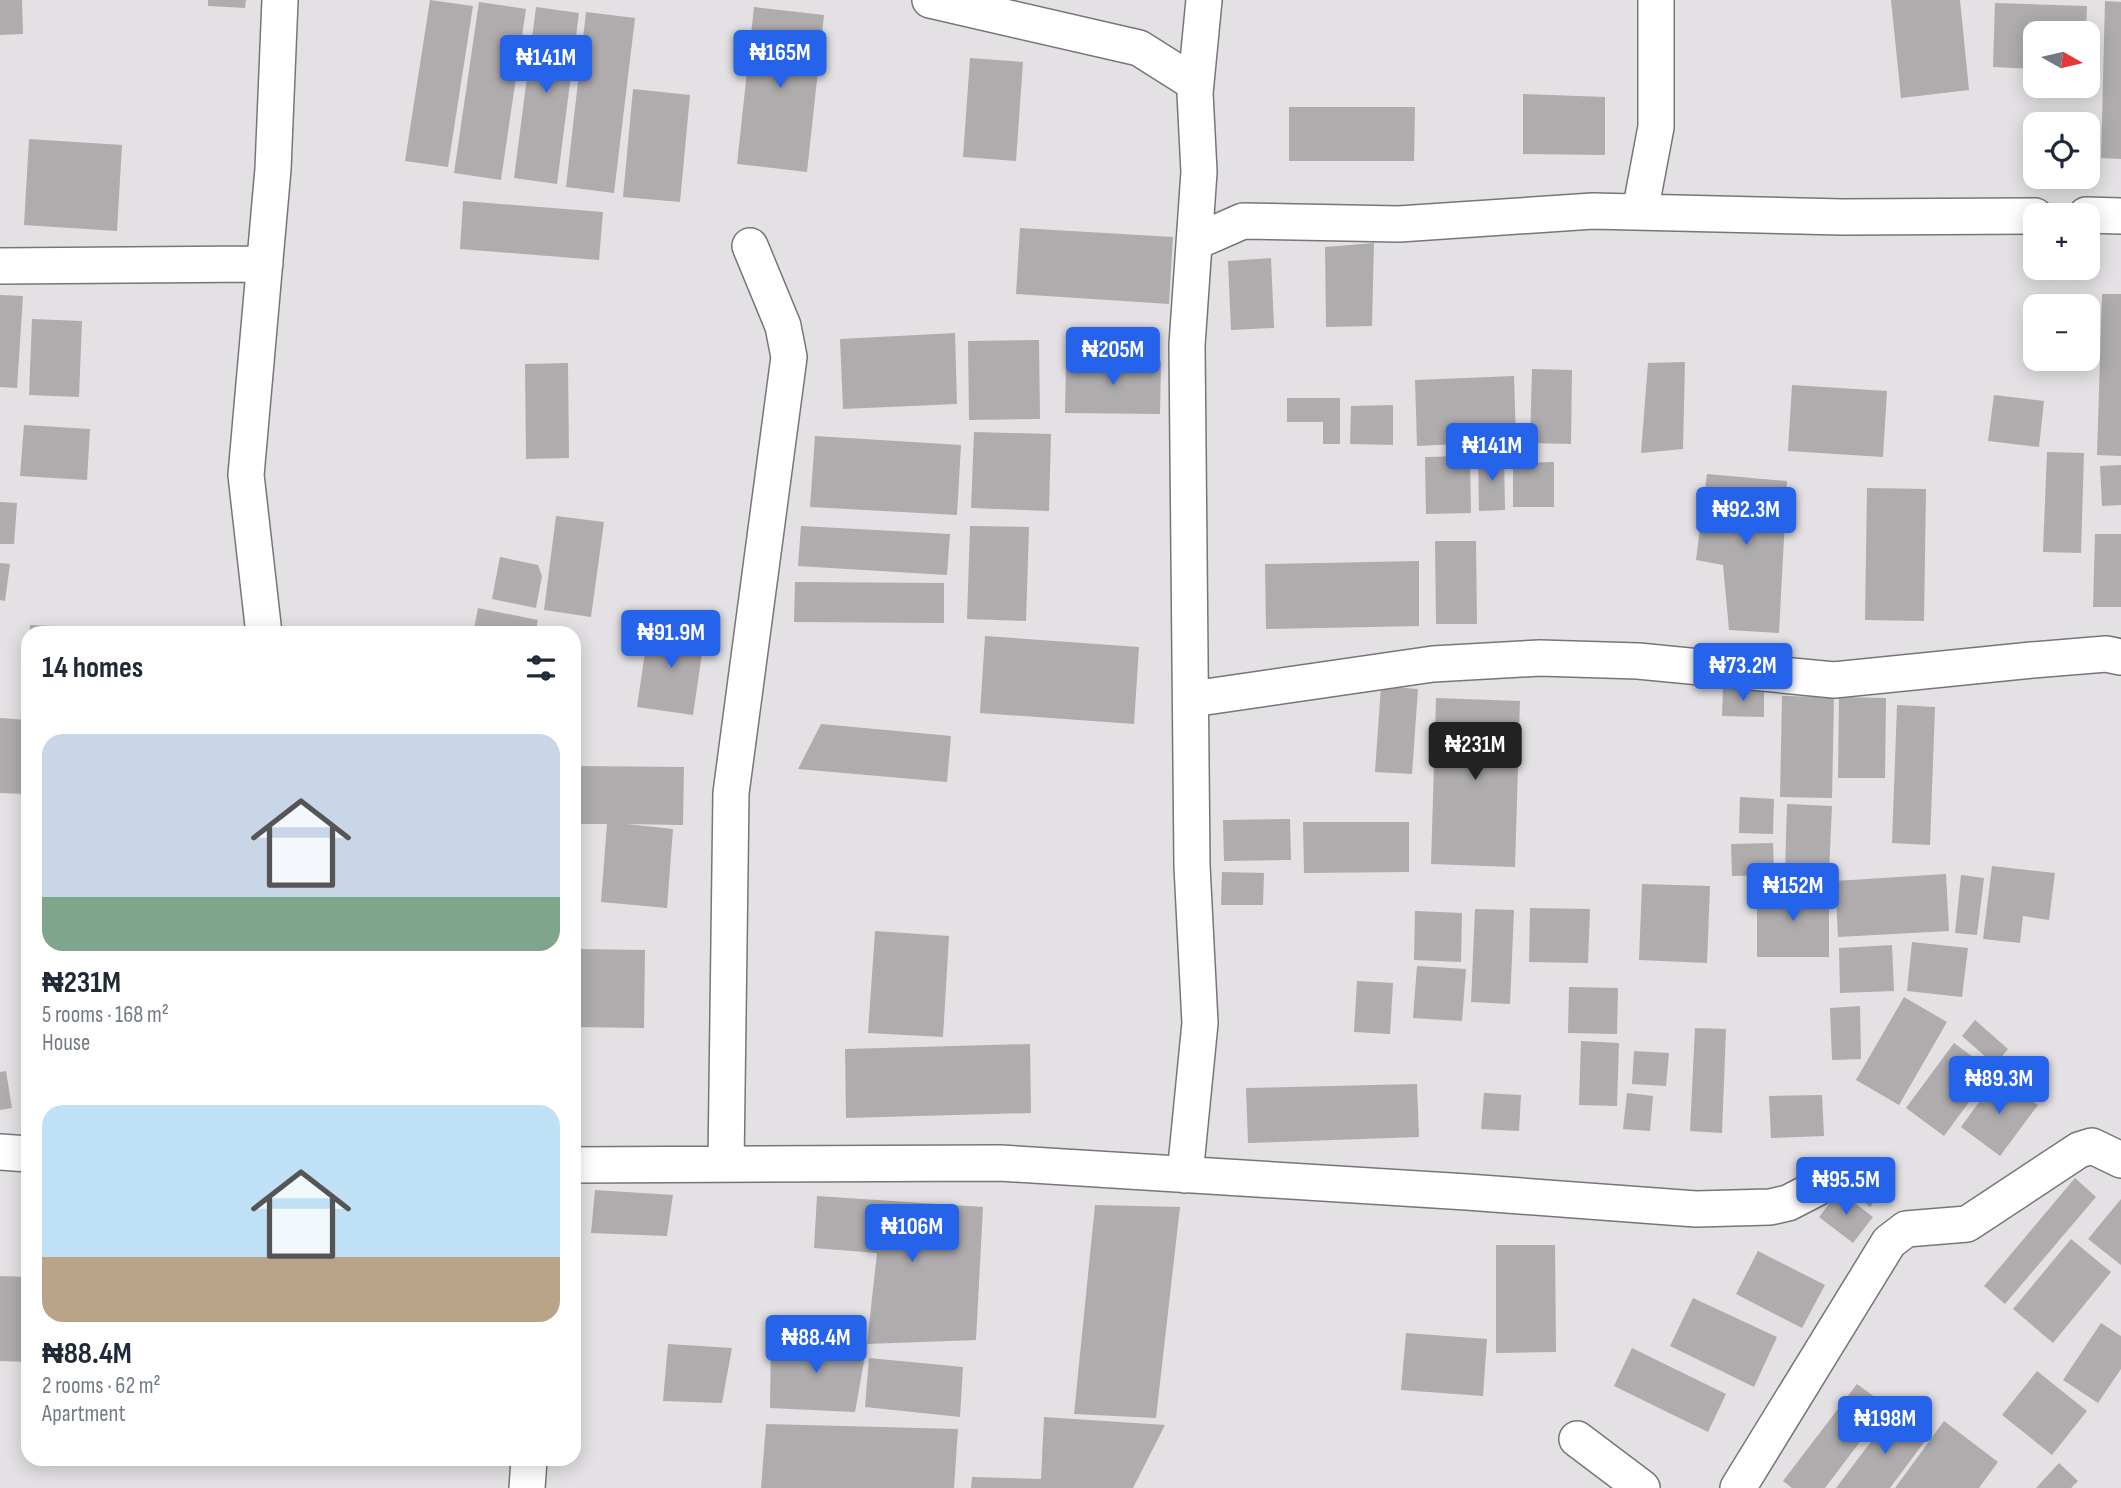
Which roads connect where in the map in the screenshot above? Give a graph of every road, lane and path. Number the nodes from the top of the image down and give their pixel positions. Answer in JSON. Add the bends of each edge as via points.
{"nodes":[{"id":1,"x":280,"y":0,"type":"edge"},
{"id":2,"x":929,"y":0,"type":"edge"},
{"id":3,"x":1204,"y":0,"type":"edge"},
{"id":4,"x":1656,"y":0,"type":"edge"},
{"id":5,"x":1196,"y":84,"type":"junction"},
{"id":6,"x":1198,"y":185,"type":"junction"},
{"id":7,"x":1640,"y":212,"type":"junction"},
{"id":8,"x":2100,"y":215,"type":"edge"},
{"id":9,"x":2023,"y":216,"type":"edge"},
{"id":10,"x":2121,"y":216,"type":"edge"},
{"id":11,"x":1243,"y":221,"type":"junction"},
{"id":12,"x":1195,"y":242,"type":"junction"},
{"id":13,"x":750,"y":246,"type":"dead end"},
{"id":14,"x":265,"y":264,"type":"junction"},
{"id":15,"x":0,"y":266,"type":"edge"},
{"id":16,"x":263,"y":626,"type":"edge"},
{"id":17,"x":2121,"y":657,"type":"edge"},
{"id":18,"x":1192,"y":699,"type":"junction"},
{"id":19,"x":0,"y":1152,"type":"edge"},
{"id":20,"x":21,"y":1154,"type":"edge"},
{"id":21,"x":2121,"y":1160,"type":"edge"},
{"id":22,"x":726,"y":1164,"type":"junction"},
{"id":23,"x":581,"y":1165,"type":"edge"},
{"id":24,"x":1185,"y":1175,"type":"junction"},
{"id":25,"x":1819,"y":1187,"type":"dead end"},
{"id":26,"x":1577,"y":1439,"type":"dead end"},
{"id":27,"x":529,"y":1466,"type":"edge"},
{"id":28,"x":527,"y":1488,"type":"edge"},
{"id":29,"x":1642,"y":1488,"type":"edge"},
{"id":30,"x":1738,"y":1488,"type":"edge"}],
"edges":[{"from":1,"to":14,"type":"street"},
{"from":2,"to":5,"type":"street","via":[[1139,48]]},
{"from":3,"to":5,"type":"street"},
{"from":4,"to":7,"type":"street","via":[[1656,127]]},
{"from":5,"to":6,"type":"street"},
{"from":6,"to":11,"type":"street"},
{"from":6,"to":12,"type":"street"},
{"from":7,"to":9,"type":"street"},
{"from":7,"to":11,"type":"street","via":[[1399,224]]},
{"from":8,"to":10,"type":"street"},
{"from":11,"to":12,"type":"street"},
{"from":12,"to":18,"type":"street","via":[[1187,345],[1186,536]]},
{"from":13,"to":22,"type":"street","via":[[783,326],[789,357],[731,793]]},
{"from":14,"to":15,"type":"street"},
{"from":14,"to":16,"type":"street","via":[[246,475]]},
{"from":17,"to":18,"type":"street","via":[[2106,654],[1834,680],[1638,661],[1540,658],[1433,664]]},
{"from":18,"to":24,"type":"street","via":[[1192,866],[1200,1023]]},
{"from":19,"to":20,"type":"street"},
{"from":21,"to":30,"type":"street","via":[[2092,1146],[2079,1150],[1967,1224],[1906,1229],[1889,1242]]},
{"from":22,"to":23,"type":"street"},
{"from":22,"to":24,"type":"street","via":[[1000,1163]]},
{"from":24,"to":25,"type":"street","via":[[1696,1209],[1770,1207]]},
{"from":26,"to":29,"type":"street"},
{"from":27,"to":28,"type":"street"}]}
